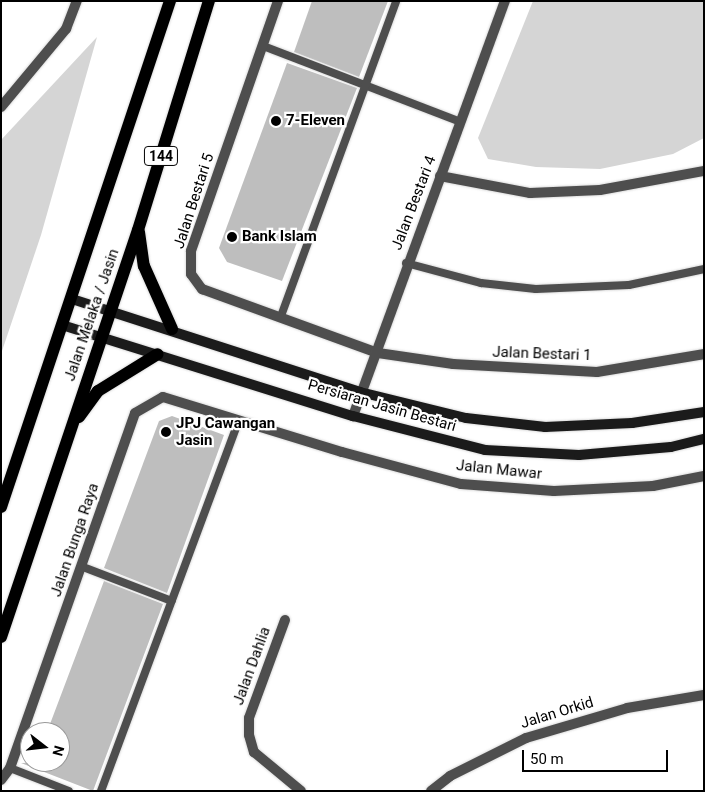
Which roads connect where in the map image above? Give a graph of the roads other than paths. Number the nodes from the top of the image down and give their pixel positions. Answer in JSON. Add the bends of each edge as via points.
{"nodes":[{"id":1,"x":77,"y":1,"type":"edge"},
{"id":2,"x":170,"y":1,"type":"edge"},
{"id":3,"x":209,"y":1,"type":"edge"},
{"id":4,"x":278,"y":1,"type":"edge"},
{"id":5,"x":396,"y":1,"type":"edge"},
{"id":6,"x":505,"y":1,"type":"edge"},
{"id":7,"x":263,"y":46,"type":"junction"},
{"id":8,"x":364,"y":85,"type":"junction"},
{"id":9,"x":1,"y":107,"type":"edge"},
{"id":10,"x":461,"y":122,"type":"junction"},
{"id":11,"x":704,"y":171,"type":"edge"},
{"id":12,"x":440,"y":176,"type":"junction"},
{"id":13,"x":138,"y":230,"type":"junction"},
{"id":14,"x":406,"y":263,"type":"junction"},
{"id":15,"x":704,"y":269,"type":"edge"},
{"id":16,"x":72,"y":299,"type":"junction"},
{"id":17,"x":110,"y":310,"type":"junction"},
{"id":18,"x":281,"y":316,"type":"junction"},
{"id":19,"x":62,"y":325,"type":"junction"},
{"id":20,"x":172,"y":329,"type":"junction"},
{"id":21,"x":100,"y":340,"type":"junction"},
{"id":22,"x":378,"y":352,"type":"junction"},
{"id":23,"x":158,"y":354,"type":"junction"},
{"id":24,"x":704,"y":354,"type":"edge"},
{"id":25,"x":360,"y":392,"type":"junction"},
{"id":26,"x":704,"y":412,"type":"edge"},
{"id":27,"x":353,"y":416,"type":"junction"},
{"id":28,"x":238,"y":422,"type":"junction"},
{"id":29,"x":73,"y":425,"type":"junction"},
{"id":30,"x":704,"y":439,"type":"edge"},
{"id":31,"x":704,"y":476,"type":"edge"},
{"id":32,"x":1,"y":507,"type":"edge"},
{"id":33,"x":83,"y":567,"type":"junction"},
{"id":34,"x":172,"y":601,"type":"junction"},
{"id":35,"x":285,"y":620,"type":"dead end"},
{"id":36,"x":1,"y":637,"type":"edge"},
{"id":37,"x":704,"y":695,"type":"edge"},
{"id":38,"x":10,"y":768,"type":"junction"},
{"id":39,"x":1,"y":780,"type":"edge"},
{"id":40,"x":69,"y":791,"type":"edge"},
{"id":41,"x":102,"y":791,"type":"edge"},
{"id":42,"x":301,"y":791,"type":"edge"},
{"id":43,"x":431,"y":791,"type":"edge"}],
"edges":[{"from":1,"to":9,"type":"street","via":[[66,29]]},
{"from":2,"to":16,"type":"main road","name":"Jalan Melaka / Jasin","number":"144"},
{"from":3,"to":13,"type":"main road","name":"Jalan Melaka / Jasin","number":"144"},
{"from":4,"to":7,"type":"street","name":"Jalan Bestari 5"},
{"from":5,"to":8,"type":"lane"},
{"from":6,"to":10,"type":"street","name":"Jalan Bestari 4"},
{"from":7,"to":8,"type":"lane"},
{"from":7,"to":18,"type":"street","name":"Jalan Bestari 5","via":[[192,251],[191,274],[202,289]]},
{"from":8,"to":10,"type":"lane"},
{"from":8,"to":18,"type":"lane"},
{"from":10,"to":12,"type":"street","name":"Jalan Bestari 4"},
{"from":11,"to":12,"type":"street","via":[[600,190],[530,193]]},
{"from":12,"to":14,"type":"street","name":"Jalan Bestari 4"},
{"from":13,"to":17,"type":"main road","name":"Jalan Melaka / Jasin","number":"144"},
{"from":13,"to":20,"type":"main road","via":[[144,266]]},
{"from":14,"to":15,"type":"lane","via":[[481,283],[536,289],[629,285]]},
{"from":14,"to":22,"type":"street","name":"Jalan Bestari 4"},
{"from":16,"to":17,"type":"street","name":"Persiaran Jasin Bestari"},
{"from":16,"to":19,"type":"main road","name":"Jalan Melaka / Jasin","number":"144"},
{"from":17,"to":20,"type":"street","name":"Persiaran Jasin Bestari"},
{"from":17,"to":21,"type":"main road","name":"Jalan Melaka / Jasin","number":"144"},
{"from":18,"to":22,"type":"street","name":"Jalan Bestari 5"},
{"from":19,"to":21,"type":"street","name":"Persiaran Jasin Bestari"},
{"from":19,"to":32,"type":"main road","name":"Jalan Melaka / Jasin","number":"144"},
{"from":20,"to":25,"type":"street","name":"Persiaran Jasin Bestari"},
{"from":21,"to":23,"type":"street","name":"Persiaran Jasin Bestari"},
{"from":21,"to":29,"type":"main road","name":"Jalan Melaka / Jasin","number":"144"},
{"from":22,"to":24,"type":"street","name":"Jalan Bestari 1","via":[[515,370],[597,372]]},
{"from":22,"to":25,"type":"street","name":"Jalan Bestari 4"},
{"from":23,"to":27,"type":"street","name":"Persiaran Jasin Bestari"},
{"from":23,"to":29,"type":"main road","via":[[98,391]]},
{"from":25,"to":26,"type":"street","name":"Persiaran Jasin Bestari","via":[[466,418],[545,427],[632,423]]},
{"from":25,"to":27,"type":"street","name":"Jalan Bestari 4"},
{"from":27,"to":30,"type":"street","name":"Persiaran Jasin Bestari","via":[[485,450],[579,455],[670,447]]},
{"from":28,"to":31,"type":"street","name":"Jalan Mawar","via":[[461,484],[554,491],[653,486]]},
{"from":28,"to":33,"type":"street","name":"Jalan Bunga Raya","via":[[163,397],[135,413]]},
{"from":28,"to":34,"type":"lane"},
{"from":29,"to":36,"type":"main road","name":"Jalan Melaka / Jasin","number":"144"},
{"from":33,"to":34,"type":"lane"},
{"from":33,"to":38,"type":"street","name":"Jalan Bunga Raya"},
{"from":34,"to":41,"type":"lane"},
{"from":35,"to":42,"type":"street","name":"Jalan Dahlia","via":[[249,718],[249,735],[254,752]]},
{"from":37,"to":43,"type":"street","name":"Jalan Orkid","via":[[627,708],[526,738],[450,776]]},
{"from":38,"to":39,"type":"street","name":"Jalan Bunga Raya"},
{"from":38,"to":40,"type":"lane"}]}
